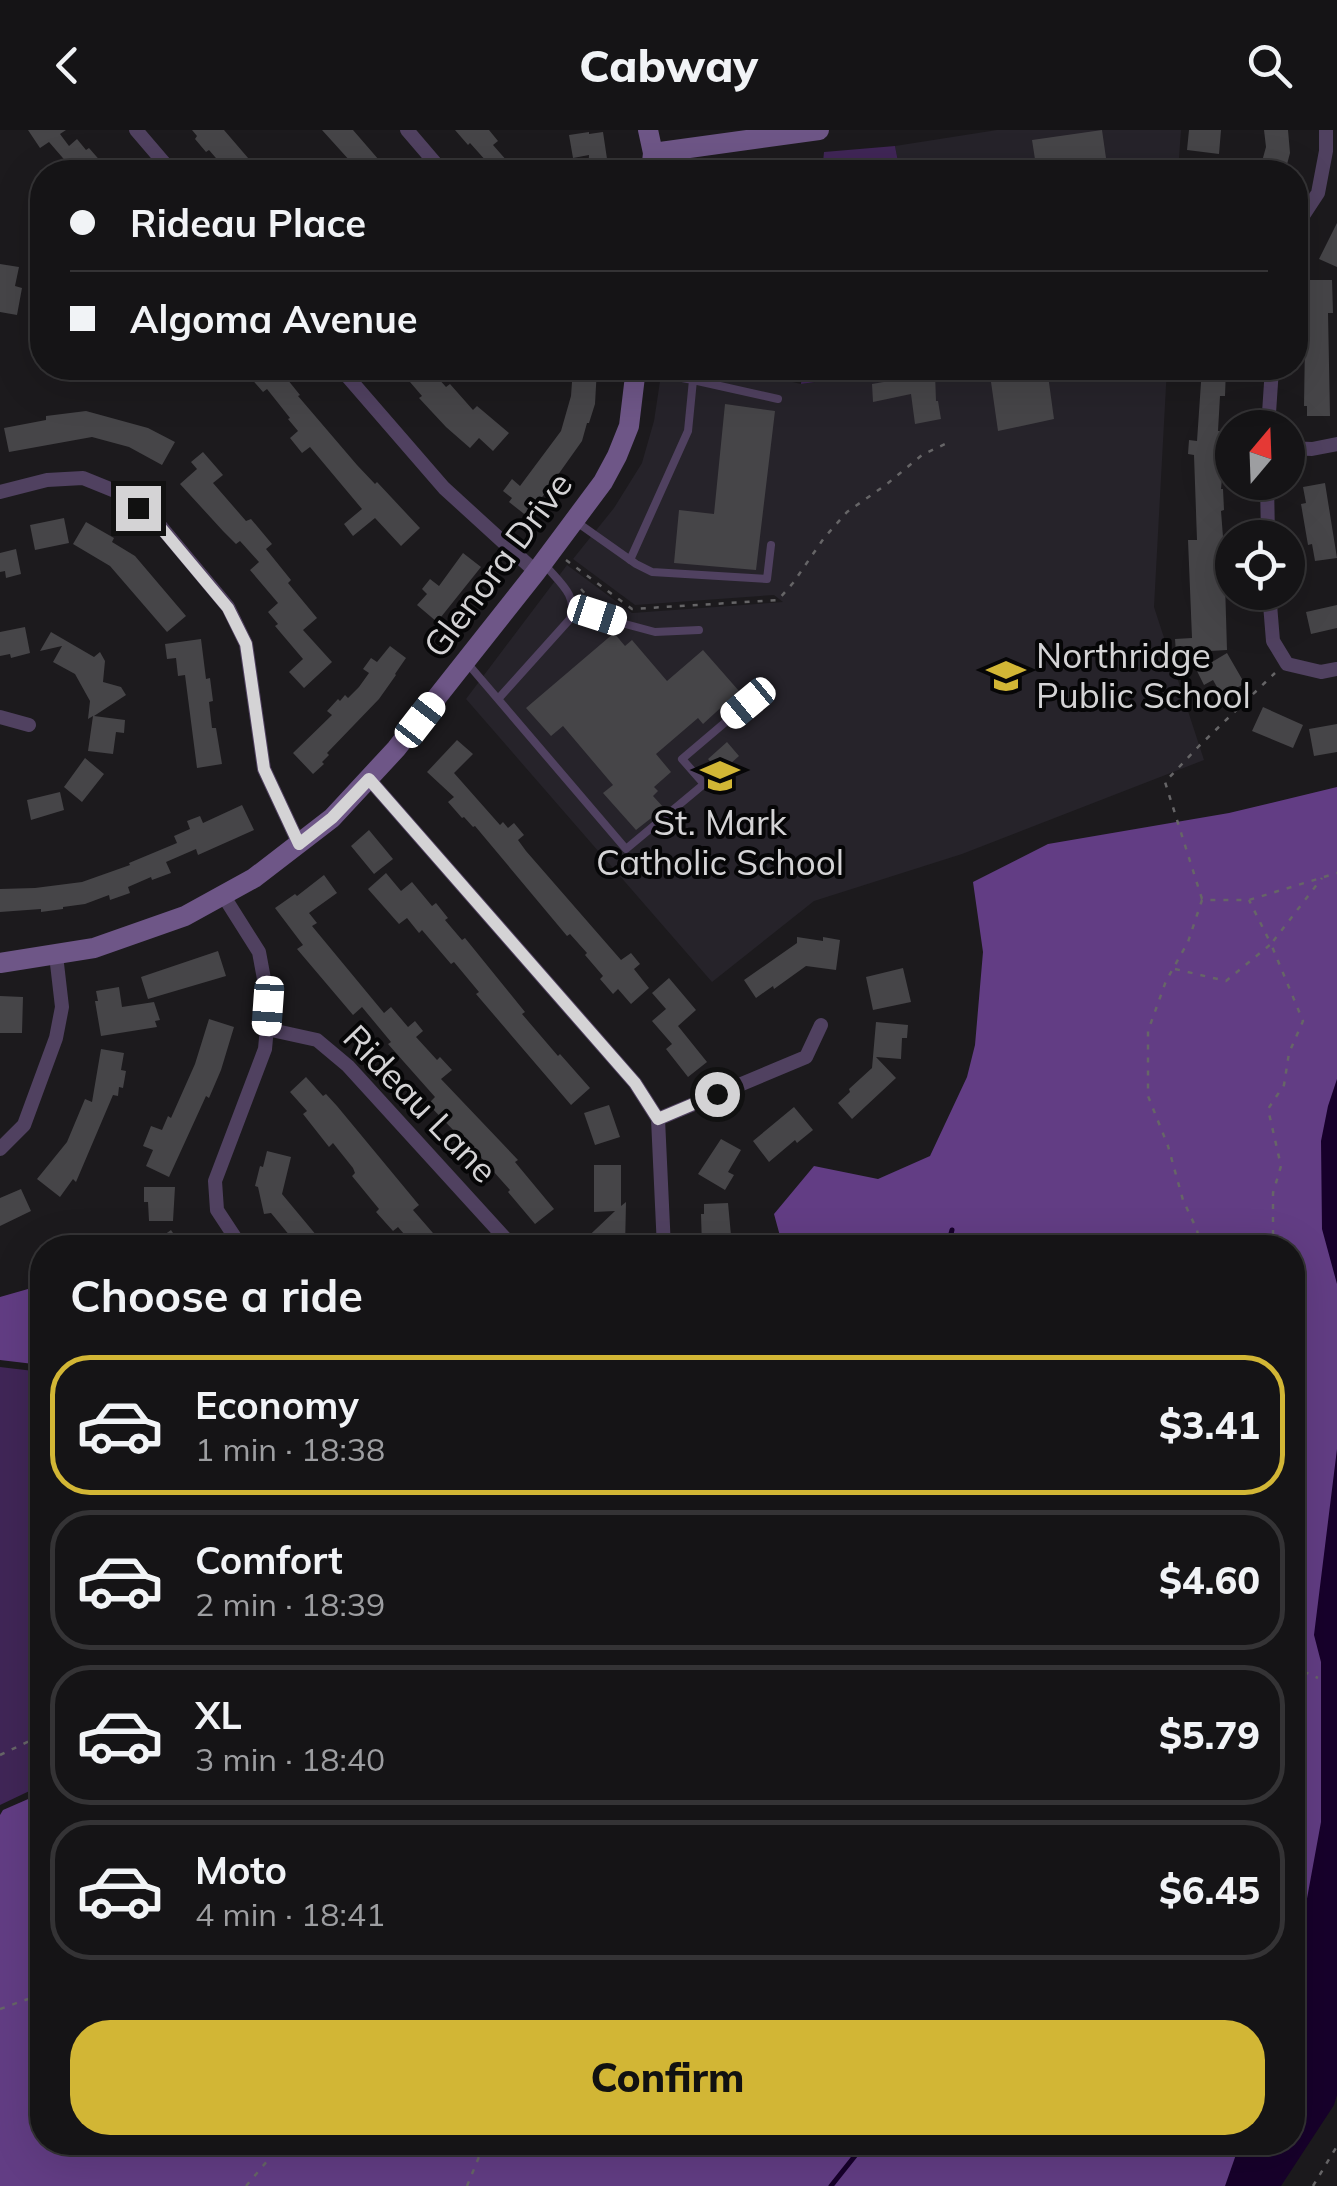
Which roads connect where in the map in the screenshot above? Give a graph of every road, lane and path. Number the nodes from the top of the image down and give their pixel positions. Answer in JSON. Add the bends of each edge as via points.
{"nodes":[{"id":1,"x":136,"y":130,"type":"edge"},
{"id":2,"x":407,"y":130,"type":"edge"},
{"id":3,"x":648,"y":130,"type":"edge"},
{"id":4,"x":819,"y":130,"type":"edge"},
{"id":5,"x":1326,"y":130,"type":"edge"},
{"id":6,"x":162,"y":160,"type":"edge"},
{"id":7,"x":433,"y":160,"type":"edge"},
{"id":8,"x":652,"y":160,"type":"edge"},
{"id":9,"x":667,"y":160,"type":"edge"},
{"id":10,"x":1308,"y":208,"type":"edge"},
{"id":11,"x":350,"y":380,"type":"edge"},
{"id":12,"x":634,"y":380,"type":"edge"},
{"id":13,"x":693,"y":380,"type":"joint"},
{"id":14,"x":1271,"y":380,"type":"edge"},
{"id":15,"x":778,"y":399,"type":"dead end"},
{"id":16,"x":1269,"y":410,"type":"edge"},
{"id":17,"x":947,"y":443,"type":"dead end"},
{"id":18,"x":1337,"y":444,"type":"edge"},
{"id":19,"x":1305,"y":449,"type":"edge"},
{"id":20,"x":0,"y":492,"type":"edge"},
{"id":21,"x":575,"y":520,"type":"junction"},
{"id":22,"x":770,"y":546,"type":"dead end"},
{"id":23,"x":565,"y":559,"type":"dead end"},
{"id":24,"x":630,"y":560,"type":"junction"},
{"id":25,"x":540,"y":567,"type":"junction"},
{"id":26,"x":574,"y":610,"type":"junction"},
{"id":27,"x":1271,"y":610,"type":"edge"},
{"id":28,"x":699,"y":630,"type":"dead end"},
{"id":29,"x":466,"y":661,"type":"junction"},
{"id":30,"x":1337,"y":668,"type":"edge"},
{"id":31,"x":1278,"y":670,"type":"dead end"},
{"id":32,"x":498,"y":698,"type":"junction"},
{"id":33,"x":748,"y":703,"type":"dead end"},
{"id":34,"x":0,"y":717,"type":"edge"},
{"id":35,"x":30,"y":725,"type":"dead end"},
{"id":36,"x":369,"y":779,"type":"junction"},
{"id":37,"x":299,"y":844,"type":"junction"},
{"id":38,"x":1337,"y":873,"type":"edge"},
{"id":39,"x":1324,"y":875,"type":"junction"},
{"id":40,"x":223,"y":895,"type":"junction"},
{"id":41,"x":1202,"y":900,"type":"junction"},
{"id":42,"x":1249,"y":900,"type":"junction"},
{"id":43,"x":1271,"y":944,"type":"junction"},
{"id":44,"x":56,"y":954,"type":"junction"},
{"id":45,"x":0,"y":963,"type":"edge"},
{"id":46,"x":1173,"y":968,"type":"junction"},
{"id":47,"x":822,"y":1025,"type":"dead end"},
{"id":48,"x":267,"y":1029,"type":"junction"},
{"id":49,"x":658,"y":1119,"type":"junction"},
{"id":50,"x":0,"y":1149,"type":"edge"},
{"id":51,"x":233,"y":1235,"type":"edge"},
{"id":52,"x":502,"y":1235,"type":"edge"},
{"id":53,"x":663,"y":1235,"type":"edge"},
{"id":54,"x":1198,"y":1235,"type":"edge"},
{"id":55,"x":1273,"y":1235,"type":"edge"},
{"id":56,"x":1305,"y":1672,"type":"edge"},
{"id":57,"x":1318,"y":1678,"type":"dead end"},
{"id":58,"x":30,"y":1740,"type":"edge"},
{"id":59,"x":0,"y":1755,"type":"edge"},
{"id":60,"x":30,"y":1998,"type":"edge"},
{"id":61,"x":0,"y":2009,"type":"edge"},
{"id":62,"x":1337,"y":2146,"type":"edge"},
{"id":63,"x":272,"y":2155,"type":"edge"},
{"id":64,"x":481,"y":2155,"type":"edge"},
{"id":65,"x":246,"y":2186,"type":"edge"},
{"id":66,"x":468,"y":2186,"type":"edge"},
{"id":67,"x":1313,"y":2186,"type":"edge"}],
"edges":[{"from":1,"to":6,"type":"street"},
{"from":2,"to":7,"type":"street"},
{"from":3,"to":8,"type":"street"},
{"from":4,"to":9,"type":"street"},
{"from":5,"to":10,"type":"street","via":[[1318,193]]},
{"from":11,"to":25,"type":"street","via":[[444,488]]},
{"from":12,"to":21,"type":"street","name":"Glenora Drive","via":[[629,426],[603,482]]},
{"from":13,"to":15,"type":"lane"},
{"from":13,"to":24,"type":"lane","via":[[688,431]]},
{"from":14,"to":16,"type":"street"},
{"from":17,"to":23,"type":"path","via":[[922,454],[848,512],[778,600],[632,609]]},
{"from":18,"to":19,"type":"street"},
{"from":20,"to":37,"type":"street","via":[[83,478],[120,494],[168,536],[228,608],[246,644],[264,769]]},
{"from":21,"to":24,"type":"lane"},
{"from":21,"to":25,"type":"street","name":"Glenora Drive"},
{"from":22,"to":24,"type":"lane","via":[[768,580],[652,572]]},
{"from":25,"to":26,"type":"lane","via":[[572,596]]},
{"from":25,"to":29,"type":"street","name":"Glenora Drive"},
{"from":26,"to":28,"type":"lane","via":[[656,632]]},
{"from":26,"to":32,"type":"lane"},
{"from":27,"to":30,"type":"street","via":[[1274,641],[1287,664],[1322,672]]},
{"from":29,"to":32,"type":"lane"},
{"from":29,"to":36,"type":"street","name":"Glenora Drive"},
{"from":31,"to":41,"type":"path","via":[[1165,782]]},
{"from":32,"to":33,"type":"lane","via":[[626,849],[704,784],[682,759]]},
{"from":34,"to":35,"type":"street"},
{"from":36,"to":37,"type":"street","name":"Glenora Drive"},
{"from":36,"to":49,"type":"street","via":[[635,1083]]},
{"from":37,"to":40,"type":"street","name":"Glenora Drive"},
{"from":38,"to":39,"type":"path"},
{"from":39,"to":42,"type":"path"},
{"from":39,"to":43,"type":"path"},
{"from":40,"to":44,"type":"street","name":"Glenora Drive","via":[[166,923]]},
{"from":40,"to":48,"type":"street","via":[[259,952]]},
{"from":41,"to":42,"type":"path"},
{"from":41,"to":46,"type":"path"},
{"from":42,"to":43,"type":"path"},
{"from":43,"to":46,"type":"path","via":[[1226,982]]},
{"from":43,"to":55,"type":"path","via":[[1302,1021],[1284,1085],[1268,1110],[1281,1166]]},
{"from":44,"to":45,"type":"street","name":"Glenora Drive"},
{"from":44,"to":50,"type":"street","via":[[62,1007],[56,1038],[24,1125]]},
{"from":46,"to":54,"type":"path","via":[[1148,1031],[1148,1096]]},
{"from":47,"to":49,"type":"street","via":[[806,1057]]},
{"from":48,"to":51,"type":"street","via":[[215,1181],[217,1210]]},
{"from":48,"to":52,"type":"street","name":"Rideau Lane","via":[[316,1040],[348,1066]]},
{"from":49,"to":53,"type":"street"},
{"from":56,"to":57,"type":"path"},
{"from":58,"to":59,"type":"path"},
{"from":60,"to":61,"type":"path"},
{"from":62,"to":67,"type":"path"},
{"from":63,"to":65,"type":"path"},
{"from":64,"to":66,"type":"path"}]}
